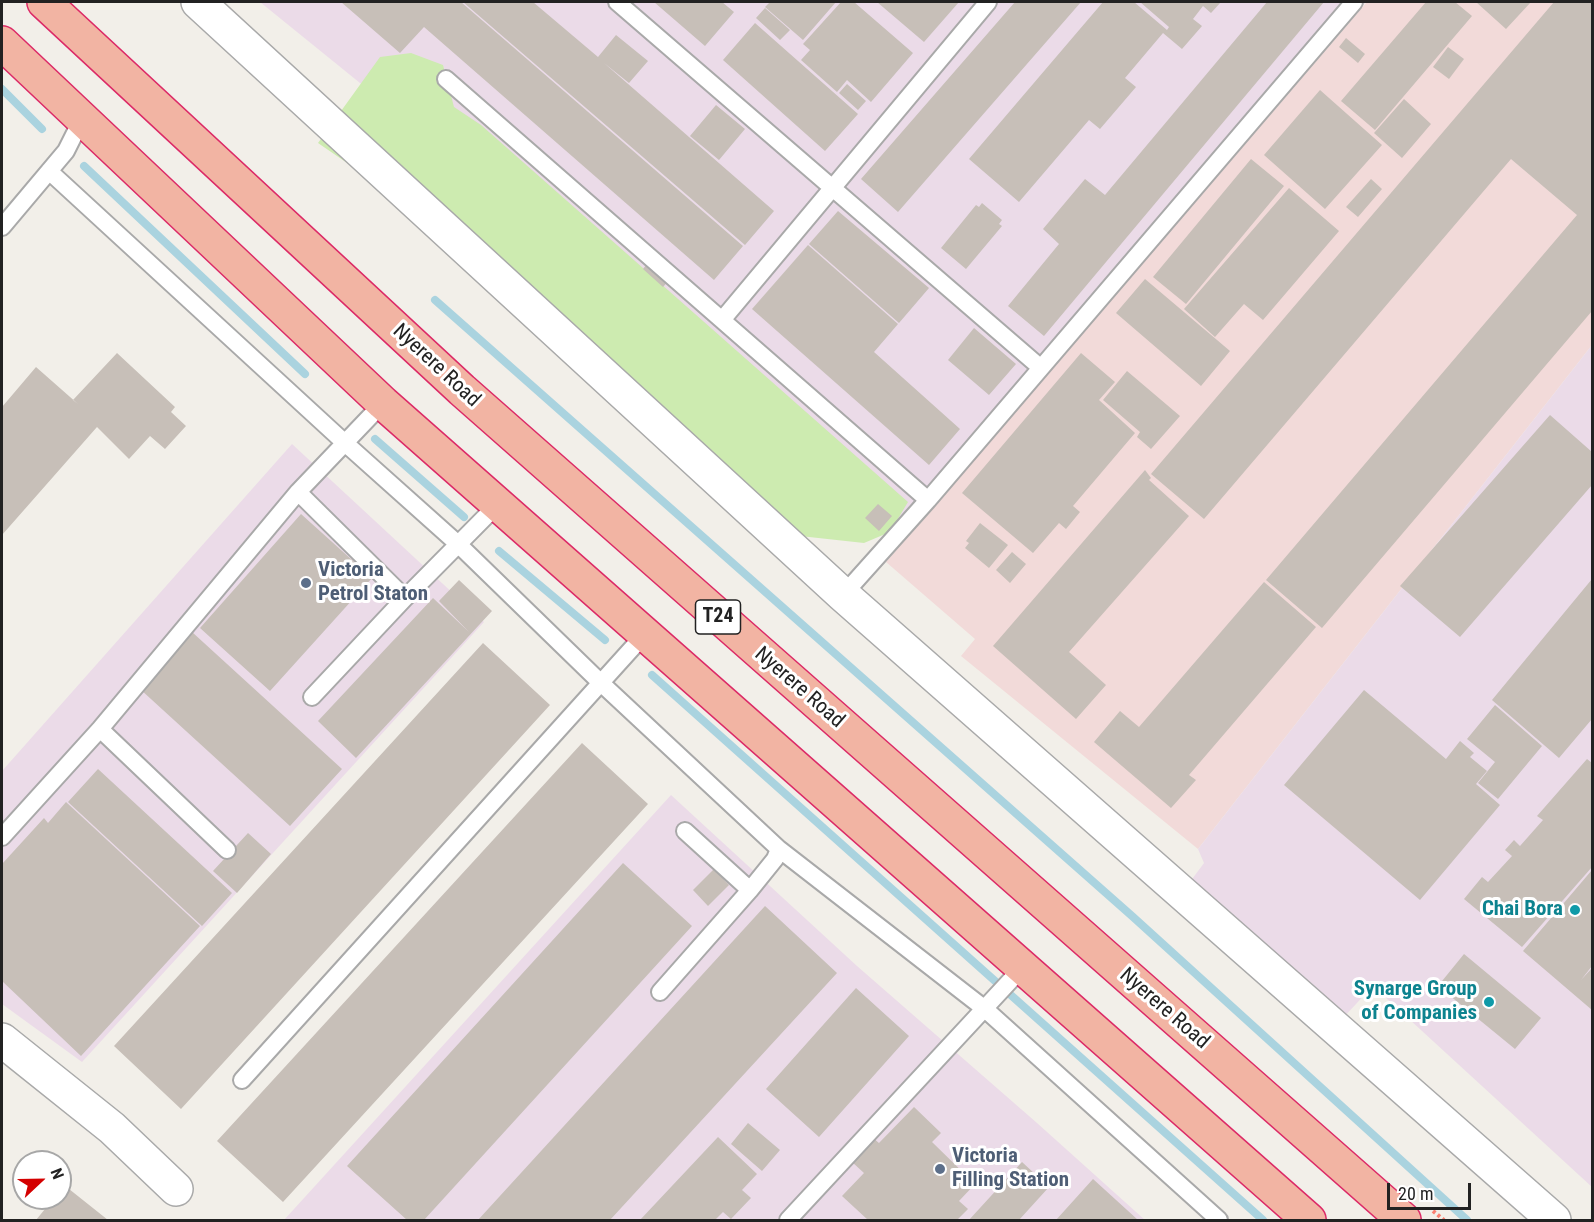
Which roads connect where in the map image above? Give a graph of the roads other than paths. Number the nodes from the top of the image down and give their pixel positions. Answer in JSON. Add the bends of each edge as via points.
{"nodes":[{"id":1,"x":44,"y":2,"type":"edge"},
{"id":2,"x":198,"y":2,"type":"edge"},
{"id":3,"x":617,"y":2,"type":"edge"},
{"id":4,"x":988,"y":2,"type":"edge"},
{"id":5,"x":1354,"y":2,"type":"edge"},
{"id":6,"x":2,"y":43,"type":"edge"},
{"id":7,"x":446,"y":79,"type":"dead end"},
{"id":8,"x":82,"y":119,"type":"junction"},
{"id":9,"x":49,"y":171,"type":"junction"},
{"id":10,"x":832,"y":188,"type":"junction"},
{"id":11,"x":2,"y":227,"type":"edge"},
{"id":12,"x":722,"y":320,"type":"junction"},
{"id":13,"x":1041,"y":368,"type":"junction"},
{"id":14,"x":382,"y":403,"type":"junction"},
{"id":15,"x":345,"y":443,"type":"junction"},
{"id":16,"x":298,"y":492,"type":"junction"},
{"id":17,"x":928,"y":500,"type":"junction"},
{"id":18,"x":497,"y":505,"type":"junction"},
{"id":19,"x":458,"y":544,"type":"junction"},
{"id":20,"x":843,"y":595,"type":"junction"},
{"id":21,"x":405,"y":598,"type":"junction"},
{"id":22,"x":644,"y":635,"type":"junction"},
{"id":23,"x":601,"y":684,"type":"junction"},
{"id":24,"x":312,"y":697,"type":"dead end"},
{"id":25,"x":100,"y":729,"type":"junction"},
{"id":26,"x":685,"y":831,"type":"dead end"},
{"id":27,"x":2,"y":837,"type":"edge"},
{"id":28,"x":779,"y":849,"type":"junction"},
{"id":29,"x":227,"y":850,"type":"dead end"},
{"id":30,"x":750,"y":890,"type":"junction"},
{"id":31,"x":1022,"y":968,"type":"junction"},
{"id":32,"x":660,"y":992,"type":"dead end"},
{"id":33,"x":985,"y":1009,"type":"junction"},
{"id":34,"x":2,"y":1040,"type":"edge"},
{"id":35,"x":242,"y":1080,"type":"dead end"},
{"id":36,"x":176,"y":1189,"type":"dead end"},
{"id":37,"x":788,"y":1221,"type":"edge"},
{"id":38,"x":1220,"y":1221,"type":"edge"},
{"id":39,"x":1309,"y":1221,"type":"edge"},
{"id":40,"x":1404,"y":1221,"type":"edge"},
{"id":41,"x":1554,"y":1221,"type":"edge"}],
"edges":[{"from":1,"to":40,"type":"highway","name":"Nyerere Road","number":"T24","via":[[462,390]]},
{"from":2,"to":20,"type":"street"},
{"from":3,"to":10,"type":"lane"},
{"from":4,"to":10,"type":"lane"},
{"from":5,"to":13,"type":"lane"},
{"from":6,"to":8,"type":"highway"},
{"from":7,"to":12,"type":"lane"},
{"from":8,"to":9,"type":"lane","via":[[66,151]]},
{"from":8,"to":14,"type":"highway"},
{"from":9,"to":11,"type":"lane"},
{"from":9,"to":15,"type":"lane"},
{"from":10,"to":12,"type":"lane"},
{"from":10,"to":13,"type":"lane"},
{"from":12,"to":17,"type":"lane"},
{"from":13,"to":17,"type":"lane"},
{"from":14,"to":15,"type":"lane"},
{"from":14,"to":18,"type":"highway"},
{"from":15,"to":16,"type":"lane"},
{"from":15,"to":19,"type":"lane"},
{"from":16,"to":21,"type":"lane"},
{"from":16,"to":25,"type":"lane"},
{"from":17,"to":20,"type":"lane"},
{"from":18,"to":19,"type":"lane"},
{"from":18,"to":22,"type":"highway"},
{"from":19,"to":21,"type":"lane"},
{"from":19,"to":23,"type":"lane"},
{"from":20,"to":41,"type":"street"},
{"from":21,"to":24,"type":"lane"},
{"from":22,"to":23,"type":"lane"},
{"from":22,"to":31,"type":"highway"},
{"from":23,"to":28,"type":"lane"},
{"from":23,"to":35,"type":"lane"},
{"from":25,"to":27,"type":"lane"},
{"from":25,"to":29,"type":"lane"},
{"from":26,"to":30,"type":"lane"},
{"from":28,"to":30,"type":"lane"},
{"from":28,"to":33,"type":"lane"},
{"from":30,"to":32,"type":"lane"},
{"from":31,"to":33,"type":"lane"},
{"from":31,"to":39,"type":"highway"},
{"from":33,"to":37,"type":"lane"},
{"from":33,"to":38,"type":"lane"},
{"from":34,"to":36,"type":"street","via":[[112,1128]]}]}
